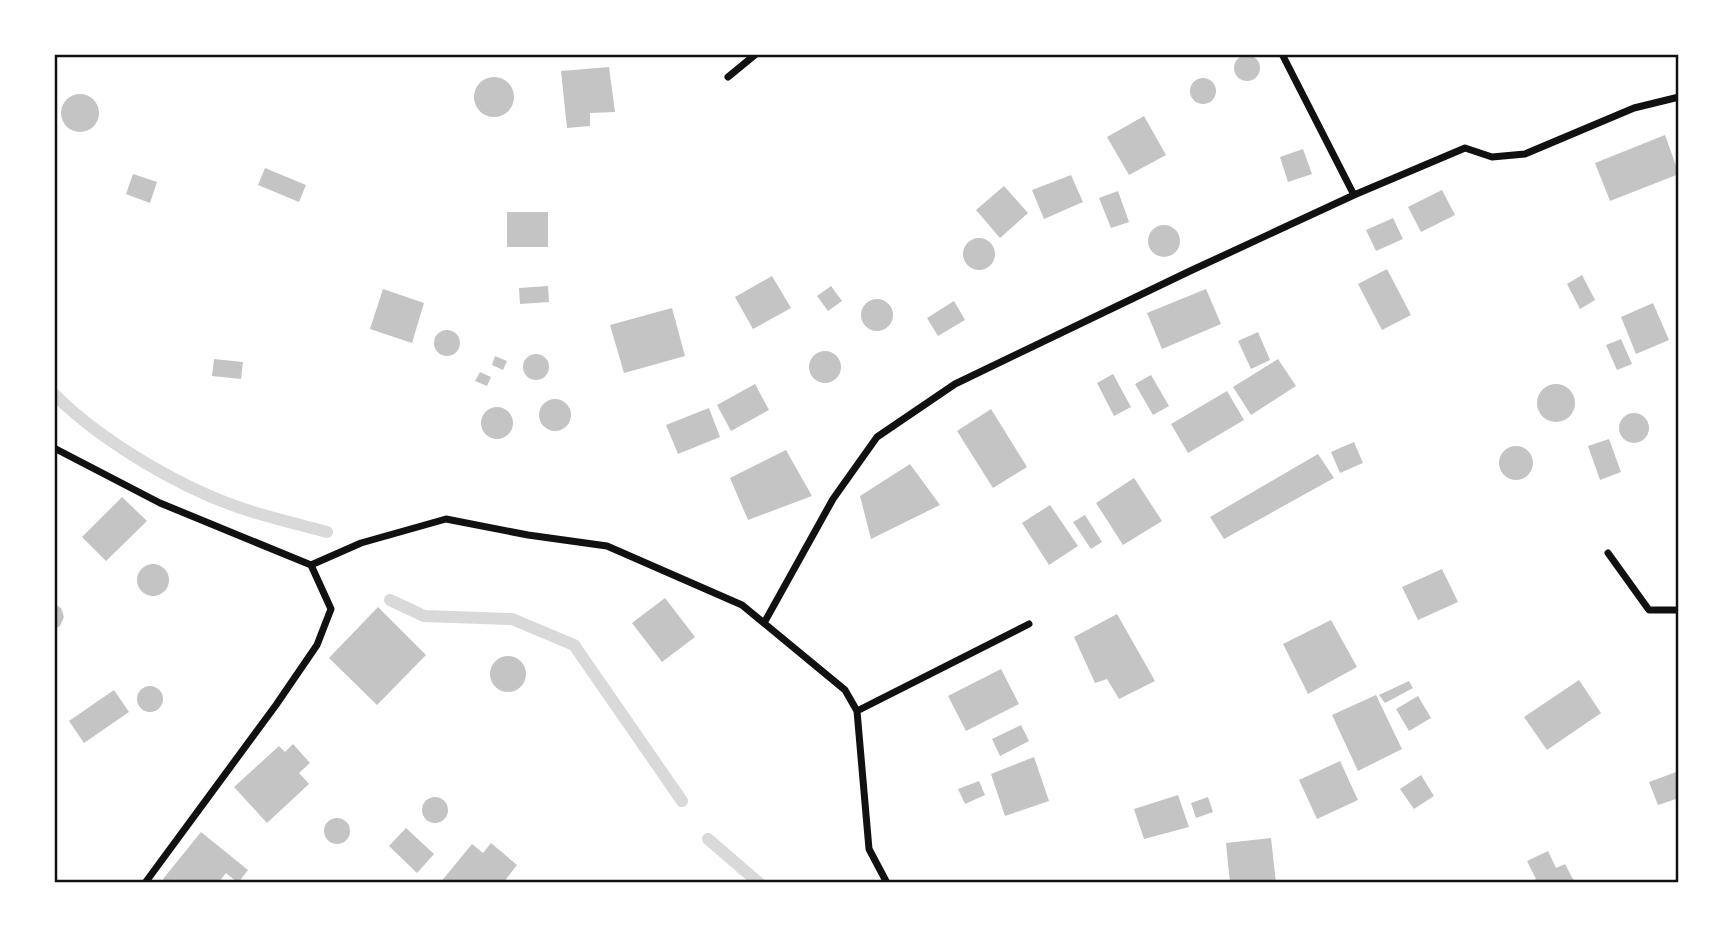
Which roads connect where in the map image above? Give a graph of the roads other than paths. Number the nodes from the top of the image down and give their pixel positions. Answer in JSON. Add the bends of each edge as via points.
{"nodes":[{"id":1,"x":756,"y":54,"type":"edge"},
{"id":2,"x":1282,"y":54,"type":"edge"},
{"id":3,"x":728,"y":77,"type":"dead end"},
{"id":4,"x":1679,"y":97,"type":"edge"},
{"id":5,"x":1354,"y":195,"type":"junction"},
{"id":6,"x":54,"y":448,"type":"edge"},
{"id":7,"x":1608,"y":553,"type":"dead end"},
{"id":8,"x":311,"y":565,"type":"junction"},
{"id":9,"x":1679,"y":610,"type":"edge"},
{"id":10,"x":764,"y":623,"type":"junction"},
{"id":11,"x":1029,"y":624,"type":"dead end"},
{"id":12,"x":857,"y":711,"type":"junction"},
{"id":13,"x":145,"y":883,"type":"edge"},
{"id":14,"x":887,"y":883,"type":"edge"}],
"edges":[{"from":1,"to":3,"type":"street"},
{"from":2,"to":5,"type":"street"},
{"from":4,"to":5,"type":"street","via":[[1634,108],[1525,154],[1492,157],[1465,148]]},
{"from":5,"to":10,"type":"street","via":[[955,384],[877,437],[833,499]]},
{"from":6,"to":8,"type":"street","via":[[160,503]]},
{"from":7,"to":9,"type":"street","via":[[1649,610]]},
{"from":8,"to":10,"type":"street","via":[[361,542],[446,519],[607,546],[742,605]]},
{"from":8,"to":13,"type":"street","via":[[331,609],[317,645]]},
{"from":10,"to":12,"type":"street","via":[[845,690]]},
{"from":11,"to":12,"type":"street"},
{"from":12,"to":14,"type":"street","via":[[869,849]]}]}
